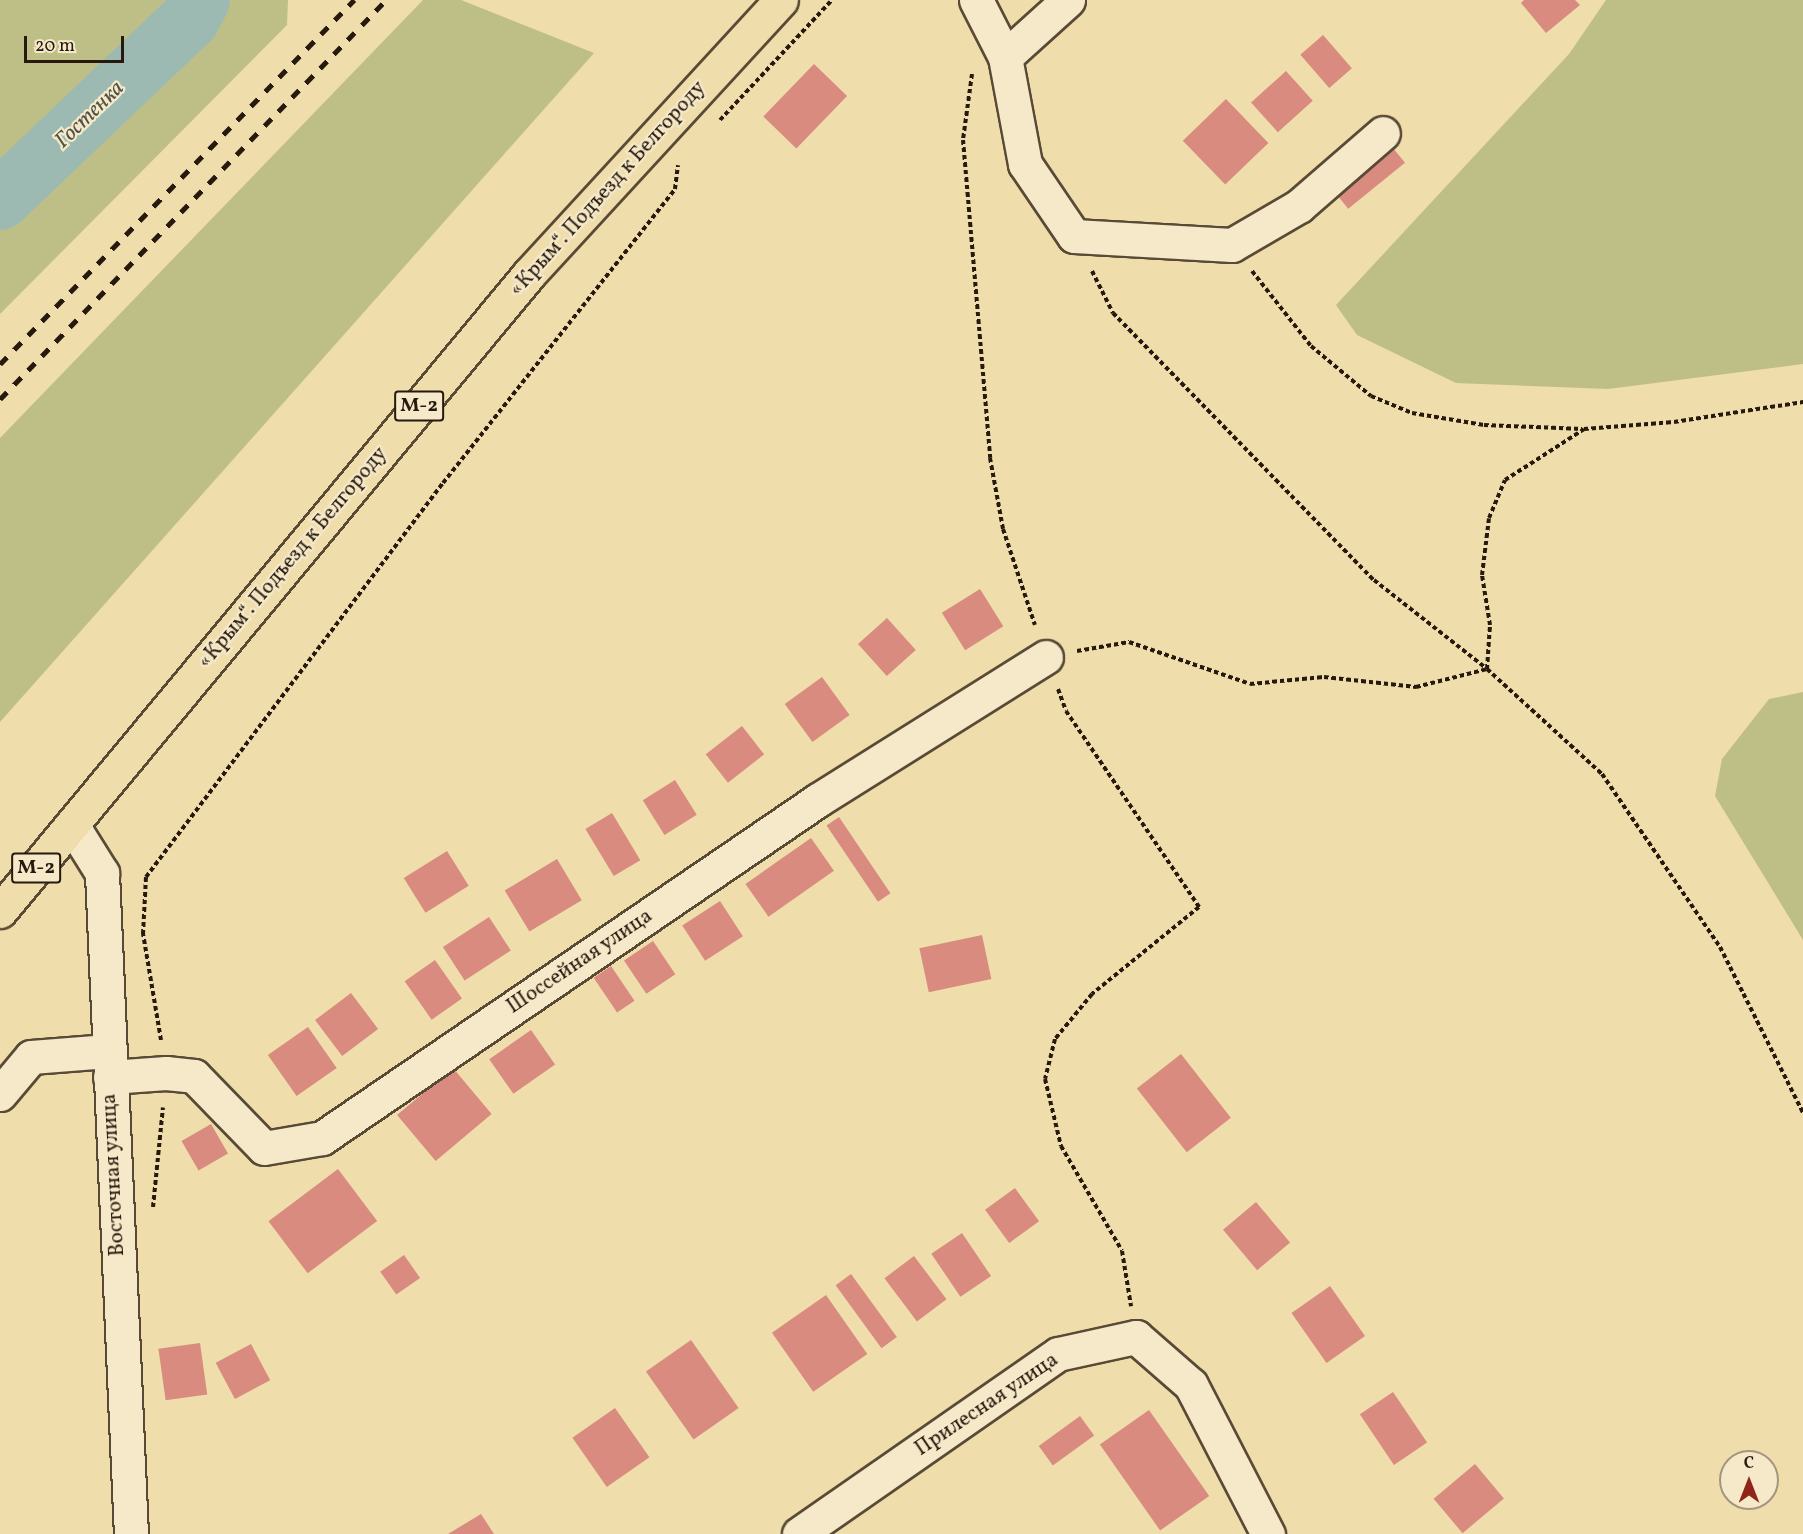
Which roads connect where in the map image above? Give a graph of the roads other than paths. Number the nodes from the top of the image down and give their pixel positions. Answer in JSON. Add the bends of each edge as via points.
{"nodes":[{"id":1,"x":781,"y":0,"type":"edge"},
{"id":2,"x":976,"y":0,"type":"edge"},
{"id":3,"x":1068,"y":0,"type":"edge"},
{"id":4,"x":1005,"y":57,"type":"junction"},
{"id":5,"x":1383,"y":133,"type":"dead end"},
{"id":6,"x":1046,"y":657,"type":"road end"},
{"id":7,"x":72,"y":825,"type":"junction"},
{"id":8,"x":0,"y":911,"type":"edge"},
{"id":9,"x":109,"y":1064,"type":"junction"},
{"id":10,"x":0,"y":1094,"type":"edge"},
{"id":11,"x":131,"y":1534,"type":"edge"},
{"id":12,"x":799,"y":1534,"type":"edge"},
{"id":13,"x":1268,"y":1534,"type":"edge"}],
"edges":[{"from":1,"to":7,"type":"main road","name":"«Крым“. Подъезд к Белгороду","number":"М-2","via":[[529,274]]},
{"from":2,"to":4,"type":"street"},
{"from":3,"to":4,"type":"street"},
{"from":4,"to":5,"type":"street","via":[[1025,164],[1074,236],[1232,245],[1299,206]]},
{"from":6,"to":9,"type":"street","name":"Шоссейная улица","via":[[818,800],[322,1138],[264,1149],[194,1076]]},
{"from":7,"to":8,"type":"main road","number":"М-2"},
{"from":7,"to":9,"type":"street","name":"Восточная улица","via":[[102,873]]},
{"from":9,"to":10,"type":"street","name":"Шоссейная улица","via":[[31,1058]]},
{"from":9,"to":11,"type":"street","name":"Восточная улица"},
{"from":12,"to":13,"type":"street","name":"Прилесная улица","via":[[1058,1354],[1136,1337],[1191,1385]]}]}
